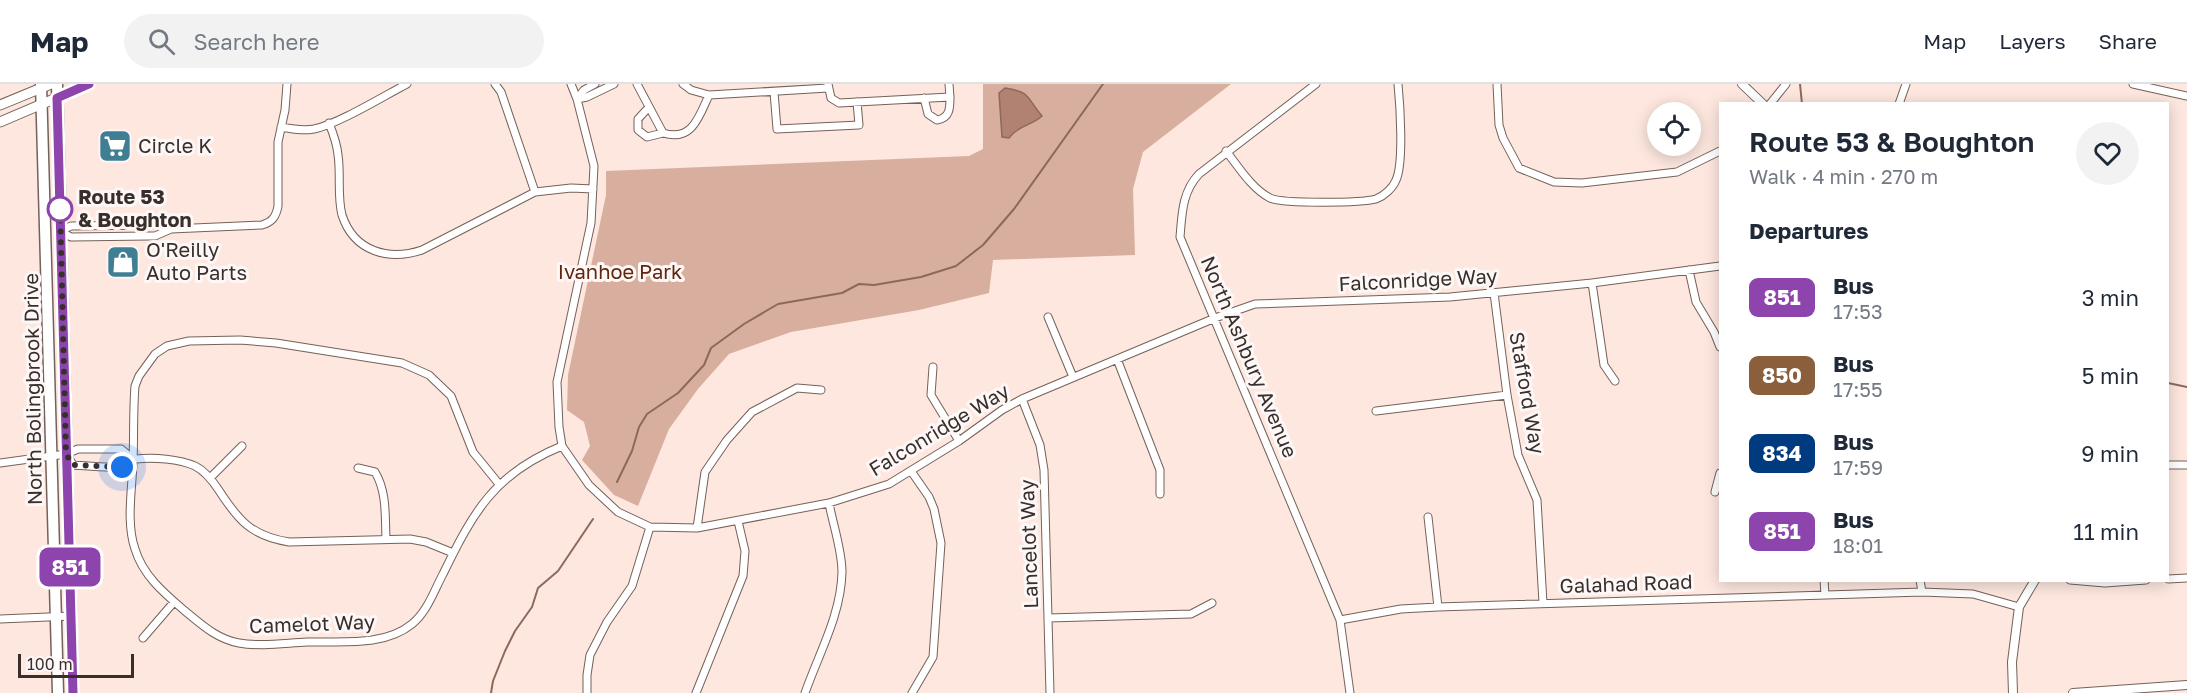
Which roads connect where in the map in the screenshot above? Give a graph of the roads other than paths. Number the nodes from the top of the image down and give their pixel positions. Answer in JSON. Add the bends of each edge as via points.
{"nodes":[{"id":1,"x":57,"y":84,"type":"edge"},
{"id":2,"x":89,"y":84,"type":"edge"},
{"id":3,"x":287,"y":84,"type":"edge"},
{"id":4,"x":406,"y":84,"type":"edge"},
{"id":5,"x":495,"y":84,"type":"edge"},
{"id":6,"x":570,"y":84,"type":"edge"},
{"id":7,"x":596,"y":84,"type":"edge"},
{"id":8,"x":614,"y":84,"type":"edge"},
{"id":9,"x":637,"y":84,"type":"edge"},
{"id":10,"x":683,"y":84,"type":"edge"},
{"id":11,"x":950,"y":84,"type":"edge"},
{"id":12,"x":1316,"y":84,"type":"edge"},
{"id":13,"x":1398,"y":84,"type":"edge"},
{"id":14,"x":1497,"y":84,"type":"edge"},
{"id":15,"x":1742,"y":84,"type":"edge"},
{"id":16,"x":1786,"y":84,"type":"edge"},
{"id":17,"x":1906,"y":84,"type":"edge"},
{"id":18,"x":2133,"y":84,"type":"edge"},
{"id":19,"x":44,"y":85,"type":"edge"},
{"id":20,"x":828,"y":86,"type":"edge"},
{"id":21,"x":774,"y":92,"type":"junction"},
{"id":22,"x":709,"y":95,"type":"junction"},
{"id":23,"x":2187,"y":96,"type":"edge"},
{"id":24,"x":950,"y":97,"type":"junction"},
{"id":25,"x":57,"y":98,"type":"junction"},
{"id":26,"x":924,"y":98,"type":"junction"},
{"id":27,"x":577,"y":99,"type":"junction"},
{"id":28,"x":857,"y":102,"type":"junction"},
{"id":29,"x":1762,"y":102,"type":"edge"},
{"id":30,"x":1772,"y":102,"type":"edge"},
{"id":31,"x":1900,"y":102,"type":"edge"},
{"id":32,"x":0,"y":105,"type":"edge"},
{"id":33,"x":42,"y":105,"type":"junction"},
{"id":34,"x":649,"y":107,"type":"junction"},
{"id":35,"x":0,"y":122,"type":"edge"},
{"id":36,"x":329,"y":123,"type":"junction"},
{"id":37,"x":281,"y":127,"type":"junction"},
{"id":38,"x":663,"y":133,"type":"junction"},
{"id":39,"x":1226,"y":151,"type":"junction"},
{"id":40,"x":1719,"y":151,"type":"edge"},
{"id":41,"x":593,"y":189,"type":"junction"},
{"id":42,"x":535,"y":192,"type":"junction"},
{"id":43,"x":171,"y":229,"type":"junction"},
{"id":44,"x":60,"y":231,"type":"junction"},
{"id":45,"x":1719,"y":266,"type":"edge"},
{"id":46,"x":1689,"y":270,"type":"junction"},
{"id":47,"x":1592,"y":283,"type":"junction"},
{"id":48,"x":1494,"y":293,"type":"junction"},
{"id":49,"x":1048,"y":317,"type":"dead end"},
{"id":50,"x":1215,"y":318,"type":"junction"},
{"id":51,"x":1719,"y":344,"type":"edge"},
{"id":52,"x":1117,"y":359,"type":"junction"},
{"id":53,"x":933,"y":367,"type":"dead end"},
{"id":54,"x":1072,"y":377,"type":"junction"},
{"id":55,"x":1615,"y":381,"type":"dead end"},
{"id":56,"x":821,"y":390,"type":"dead end"},
{"id":57,"x":1507,"y":394,"type":"junction"},
{"id":58,"x":1022,"y":399,"type":"junction"},
{"id":59,"x":1376,"y":411,"type":"dead end"},
{"id":60,"x":959,"y":441,"type":"junction"},
{"id":61,"x":242,"y":446,"type":"dead end"},
{"id":62,"x":562,"y":446,"type":"junction"},
{"id":63,"x":66,"y":454,"type":"junction"},
{"id":64,"x":52,"y":456,"type":"junction"},
{"id":65,"x":133,"y":459,"type":"junction"},
{"id":66,"x":0,"y":463,"type":"edge"},
{"id":67,"x":2169,"y":465,"type":"edge"},
{"id":68,"x":2187,"y":465,"type":"edge"},
{"id":69,"x":358,"y":468,"type":"dead end"},
{"id":70,"x":911,"y":471,"type":"junction"},
{"id":71,"x":1719,"y":477,"type":"edge"},
{"id":72,"x":210,"y":478,"type":"junction"},
{"id":73,"x":499,"y":484,"type":"junction"},
{"id":74,"x":1715,"y":492,"type":"dead end"},
{"id":75,"x":1160,"y":494,"type":"dead end"},
{"id":76,"x":829,"y":503,"type":"junction"},
{"id":77,"x":1428,"y":517,"type":"dead end"},
{"id":78,"x":738,"y":521,"type":"junction"},
{"id":79,"x":650,"y":527,"type":"junction"},
{"id":80,"x":697,"y":528,"type":"junction"},
{"id":81,"x":386,"y":539,"type":"junction"},
{"id":82,"x":453,"y":553,"type":"junction"},
{"id":83,"x":2187,"y":578,"type":"edge"},
{"id":84,"x":2169,"y":579,"type":"edge"},
{"id":85,"x":1824,"y":582,"type":"edge"},
{"id":86,"x":1920,"y":582,"type":"edge"},
{"id":87,"x":2034,"y":582,"type":"edge"},
{"id":88,"x":2093,"y":582,"type":"edge"},
{"id":89,"x":2119,"y":582,"type":"edge"},
{"id":90,"x":1922,"y":592,"type":"junction"},
{"id":91,"x":1825,"y":595,"type":"junction"},
{"id":92,"x":174,"y":602,"type":"junction"},
{"id":93,"x":1212,"y":603,"type":"dead end"},
{"id":94,"x":1544,"y":603,"type":"junction"},
{"id":95,"x":1438,"y":607,"type":"junction"},
{"id":96,"x":2019,"y":608,"type":"junction"},
{"id":97,"x":72,"y":616,"type":"junction"},
{"id":98,"x":56,"y":617,"type":"junction"},
{"id":99,"x":1048,"y":618,"type":"junction"},
{"id":100,"x":0,"y":620,"type":"edge"},
{"id":101,"x":1340,"y":620,"type":"junction"},
{"id":102,"x":143,"y":638,"type":"dead end"},
{"id":103,"x":2187,"y":686,"type":"edge"},
{"id":104,"x":58,"y":693,"type":"edge"},
{"id":105,"x":73,"y":693,"type":"edge"},
{"id":106,"x":587,"y":693,"type":"edge"},
{"id":107,"x":696,"y":693,"type":"edge"},
{"id":108,"x":805,"y":693,"type":"edge"},
{"id":109,"x":912,"y":693,"type":"edge"},
{"id":110,"x":1050,"y":693,"type":"edge"},
{"id":111,"x":1350,"y":693,"type":"edge"},
{"id":112,"x":2013,"y":693,"type":"edge"},
{"id":113,"x":2073,"y":693,"type":"edge"}],
"edges":[{"from":1,"to":25,"type":"main road","name":"North Bolingbrook Drive"},
{"from":2,"to":25,"type":"main road"},
{"from":3,"to":37,"type":"street"},
{"from":4,"to":36,"type":"street"},
{"from":5,"to":42,"type":"street"},
{"from":6,"to":27,"type":"street","name":"Falconridge Way"},
{"from":7,"to":27,"type":"street"},
{"from":8,"to":27,"type":"street"},
{"from":9,"to":34,"type":"street"},
{"from":10,"to":22,"type":"street"},
{"from":11,"to":24,"type":"street"},
{"from":12,"to":39,"type":"street","name":"North Ashbury Avenue"},
{"from":13,"to":39,"type":"street","via":[[1397,180],[1376,199],[1271,198],[1257,188]]},
{"from":14,"to":40,"type":"street","via":[[1499,125],[1519,168],[1554,182],[1582,183],[1677,172]]},
{"from":15,"to":29,"type":"street"},
{"from":16,"to":30,"type":"street"},
{"from":17,"to":31,"type":"street"},
{"from":18,"to":23,"type":"street"},
{"from":19,"to":32,"type":"main road"},
{"from":19,"to":33,"type":"main road","name":"North Bolingbrook Drive"},
{"from":20,"to":21,"type":"street"},
{"from":20,"to":28,"type":"street","via":[[831,98],[839,103]]},
{"from":21,"to":22,"type":"street"},
{"from":21,"to":28,"type":"street","via":[[777,129],[859,125]]},
{"from":22,"to":38,"type":"street","via":[[686,134]]},
{"from":24,"to":26,"type":"street"},
{"from":24,"to":26,"type":"street","via":[[949,112],[941,119],[928,114]]},
{"from":25,"to":33,"type":"main road"},
{"from":25,"to":44,"type":"main road","name":"North Bolingbrook Drive"},
{"from":26,"to":28,"type":"street"},
{"from":27,"to":41,"type":"street","name":"Falconridge Way","via":[[594,166]]},
{"from":33,"to":35,"type":"main road"},
{"from":33,"to":64,"type":"main road","name":"North Bolingbrook Drive"},
{"from":34,"to":38,"type":"street"},
{"from":34,"to":38,"type":"street","via":[[638,119],[638,130],[647,137]]},
{"from":36,"to":37,"type":"street","via":[[315,129]]},
{"from":36,"to":42,"type":"street","via":[[338,155],[342,214],[359,242],[374,251],[406,255],[422,250]]},
{"from":37,"to":43,"type":"street","via":[[278,206],[269,223]]},
{"from":39,"to":50,"type":"street","name":"North Ashbury Avenue","via":[[1189,188],[1183,204],[1180,237]]},
{"from":41,"to":42,"type":"street"},
{"from":41,"to":62,"type":"street","name":"Falconridge Way","via":[[591,223],[557,382]]},
{"from":43,"to":44,"type":"street","via":[[155,225],[71,226]]},
{"from":43,"to":44,"type":"street","via":[[155,236],[71,237]]},
{"from":44,"to":63,"type":"main road","name":"North Bolingbrook Drive"},
{"from":45,"to":46,"type":"street","name":"Falconridge Way"},
{"from":46,"to":47,"type":"street","name":"Falconridge Way"},
{"from":46,"to":51,"type":"street","via":[[1696,302]]},
{"from":47,"to":48,"type":"street","name":"Falconridge Way"},
{"from":47,"to":55,"type":"street","via":[[1604,365]]},
{"from":48,"to":50,"type":"street","name":"Falconridge Way","via":[[1262,303]]},
{"from":48,"to":57,"type":"street","name":"Stafford Way"},
{"from":49,"to":54,"type":"street"},
{"from":50,"to":52,"type":"street","name":"Falconridge Way"},
{"from":50,"to":101,"type":"street","name":"North Ashbury Avenue"},
{"from":52,"to":54,"type":"street","name":"Falconridge Way"},
{"from":52,"to":75,"type":"street","via":[[1161,470]]},
{"from":53,"to":60,"type":"street","via":[[931,395]]},
{"from":54,"to":58,"type":"street","name":"Falconridge Way"},
{"from":56,"to":80,"type":"street","via":[[797,388],[752,412],[705,472]]},
{"from":57,"to":59,"type":"street"},
{"from":57,"to":94,"type":"street","name":"Stafford Way","via":[[1518,455],[1537,500]]},
{"from":58,"to":60,"type":"street","name":"Falconridge Way"},
{"from":58,"to":99,"type":"street","name":"Lancelot Way","via":[[1042,458]]},
{"from":60,"to":70,"type":"street","name":"Falconridge Way"},
{"from":61,"to":72,"type":"street"},
{"from":62,"to":73,"type":"street","name":"Camelot Way","via":[[540,455]]},
{"from":62,"to":79,"type":"street","name":"Falconridge Way","via":[[589,485],[611,506]]},
{"from":63,"to":64,"type":"street"},
{"from":63,"to":65,"type":"street","via":[[78,449],[121,449]]},
{"from":63,"to":65,"type":"street","via":[[73,465],[122,467]]},
{"from":63,"to":97,"type":"main road","name":"North Bolingbrook Drive"},
{"from":64,"to":66,"type":"street"},
{"from":64,"to":98,"type":"main road","name":"North Bolingbrook Drive"},
{"from":65,"to":72,"type":"street","via":[[181,461],[198,467]]},
{"from":65,"to":73,"type":"street","name":"Camelot Way","via":[[135,386],[155,354],[167,346],[189,341],[258,341],[402,363],[429,375],[451,396],[473,452]]},
{"from":65,"to":92,"type":"street","name":"Camelot Way","via":[[134,549],[156,585]]},
{"from":67,"to":68,"type":"street"},
{"from":69,"to":81,"type":"street","via":[[375,472],[381,482]]},
{"from":70,"to":76,"type":"street","name":"Falconridge Way","via":[[889,484]]},
{"from":70,"to":109,"type":"street","via":[[934,509],[941,543],[933,657]]},
{"from":71,"to":74,"type":"street"},
{"from":72,"to":81,"type":"street","via":[[244,524],[272,539]]},
{"from":73,"to":82,"type":"street","name":"Camelot Way","via":[[479,507]]},
{"from":76,"to":78,"type":"street","name":"Falconridge Way"},
{"from":76,"to":108,"type":"street","via":[[842,570],[840,598]]},
{"from":77,"to":95,"type":"street"},
{"from":78,"to":80,"type":"street","name":"Falconridge Way"},
{"from":78,"to":107,"type":"street","via":[[746,551],[743,576]]},
{"from":79,"to":80,"type":"street","name":"Falconridge Way"},
{"from":79,"to":106,"type":"street","via":[[633,586],[607,622],[590,655]]},
{"from":81,"to":82,"type":"street","via":[[426,542]]},
{"from":82,"to":92,"type":"street","name":"Camelot Way","via":[[426,608],[413,624],[396,636],[382,639],[240,643],[210,632]]},
{"from":83,"to":84,"type":"street"},
{"from":85,"to":91,"type":"street"},
{"from":86,"to":90,"type":"street"},
{"from":87,"to":96,"type":"street"},
{"from":88,"to":89,"type":"street"},
{"from":90,"to":91,"type":"street","name":"Galahad Road"},
{"from":90,"to":96,"type":"street","name":"Galahad Road","via":[[1973,594]]},
{"from":91,"to":94,"type":"street","name":"Galahad Road"},
{"from":92,"to":102,"type":"street"},
{"from":93,"to":99,"type":"street","via":[[1191,614]]},
{"from":94,"to":95,"type":"street","name":"Galahad Road"},
{"from":95,"to":101,"type":"street","name":"Galahad Road"},
{"from":96,"to":112,"type":"street","via":[[2012,662]]},
{"from":97,"to":98,"type":"street"},
{"from":97,"to":105,"type":"main road","name":"North Bolingbrook Drive"},
{"from":98,"to":100,"type":"street"},
{"from":98,"to":104,"type":"main road","name":"North Bolingbrook Drive"},
{"from":99,"to":110,"type":"street","name":"Lancelot Way"},
{"from":101,"to":111,"type":"street","name":"North Ashbury Avenue"},
{"from":103,"to":113,"type":"street"}]}
